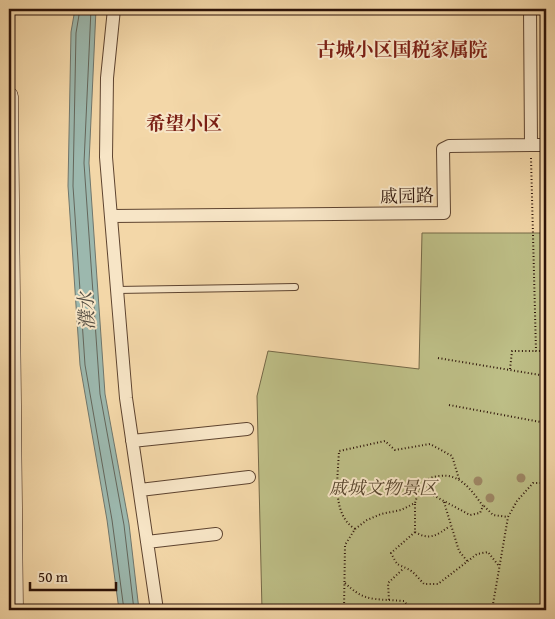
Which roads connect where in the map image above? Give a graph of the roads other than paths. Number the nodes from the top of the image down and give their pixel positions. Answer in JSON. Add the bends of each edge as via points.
{"nodes":[{"id":1,"x":114,"y":9,"type":"edge"},
{"id":2,"x":530,"y":9,"type":"edge"},
{"id":3,"x":9,"y":96,"type":"edge"},
{"id":4,"x":531,"y":145,"type":"junction"},
{"id":5,"x":546,"y":145,"type":"edge"},
{"id":6,"x":112,"y":216,"type":"junction"},
{"id":7,"x":295,"y":287,"type":"dead end"},
{"id":8,"x":117,"y":290,"type":"junction"},
{"id":9,"x":247,"y":429,"type":"dead end"},
{"id":10,"x":132,"y":440,"type":"junction"},
{"id":11,"x":249,"y":477,"type":"dead end"},
{"id":12,"x":140,"y":490,"type":"junction"},
{"id":13,"x":216,"y":534,"type":"dead end"},
{"id":14,"x":148,"y":542,"type":"junction"},
{"id":15,"x":14,"y":610,"type":"edge"},
{"id":16,"x":157,"y":610,"type":"edge"}],
"edges":[{"from":1,"to":6,"type":"street","via":[[107,78],[106,157]]},
{"from":2,"to":4,"type":"street"},
{"from":3,"to":15,"type":"main road"},
{"from":4,"to":5,"type":"street"},
{"from":4,"to":6,"type":"street","name":"戚园路","via":[[449,146],[443,149],[444,213]]},
{"from":6,"to":8,"type":"street"},
{"from":7,"to":8,"type":"lane"},
{"from":8,"to":10,"type":"street"},
{"from":9,"to":10,"type":"street"},
{"from":10,"to":12,"type":"street"},
{"from":11,"to":12,"type":"street"},
{"from":12,"to":14,"type":"street"},
{"from":13,"to":14,"type":"street"},
{"from":14,"to":16,"type":"street"}]}
